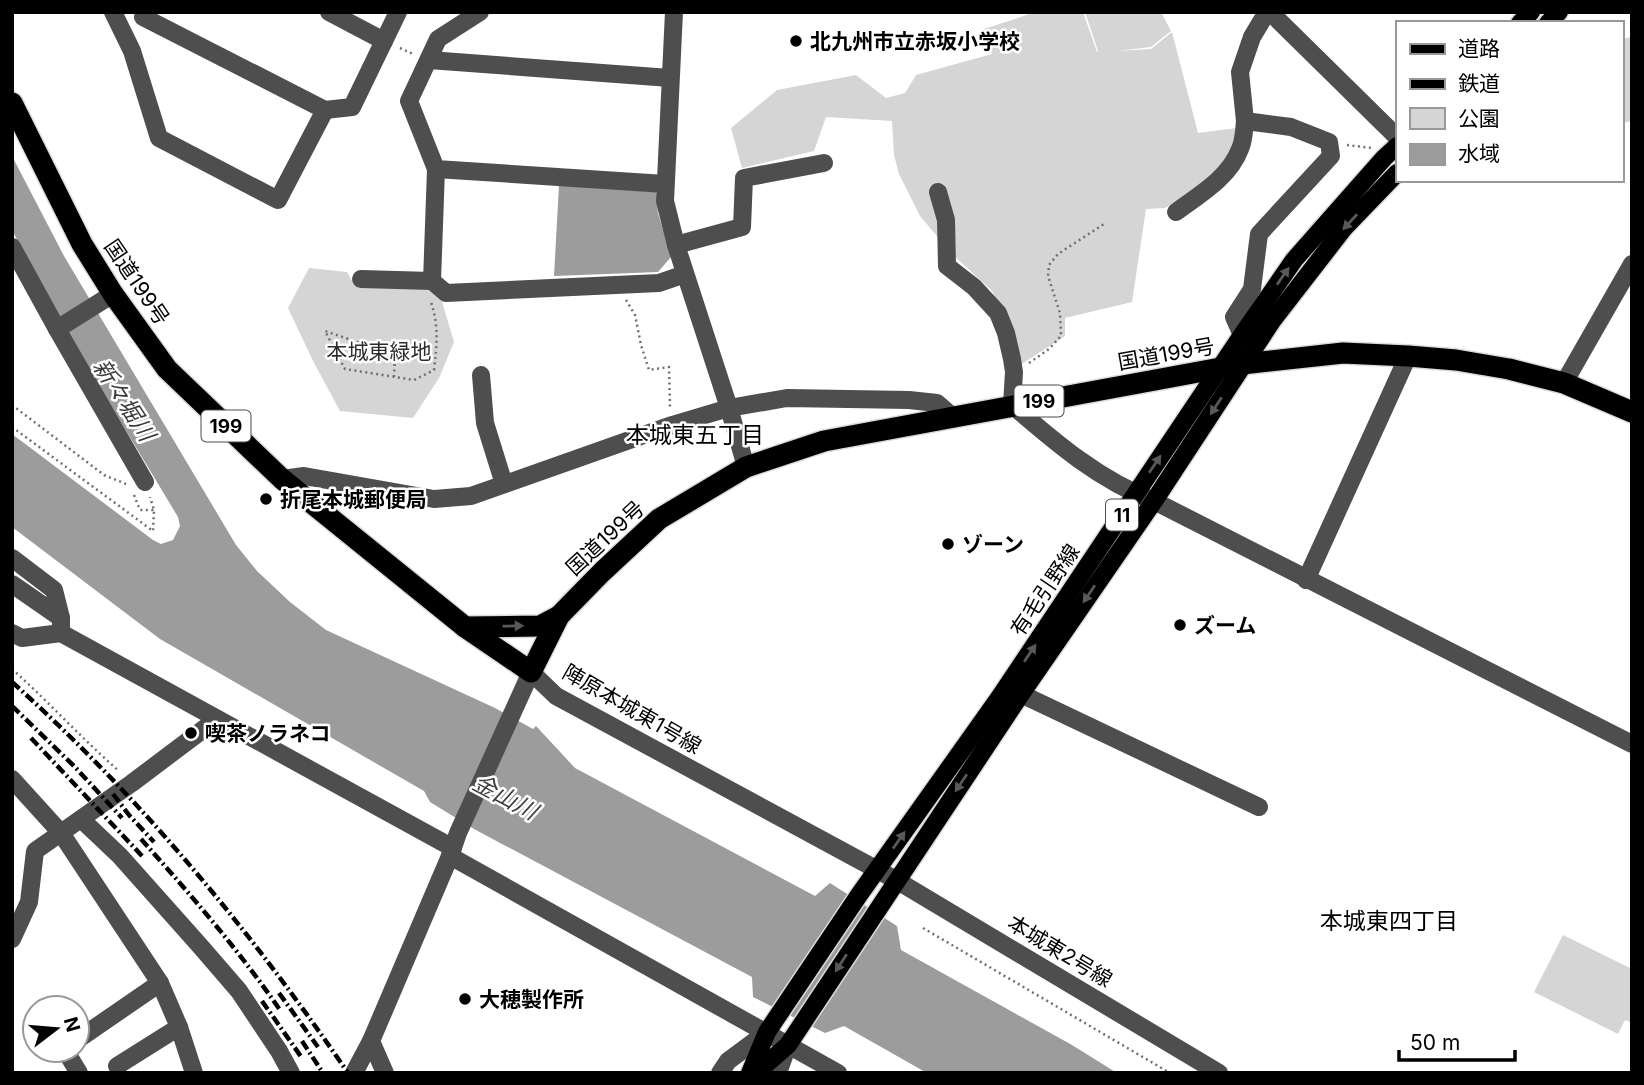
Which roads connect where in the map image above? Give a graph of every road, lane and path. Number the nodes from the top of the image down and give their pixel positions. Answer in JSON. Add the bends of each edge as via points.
{"nodes":[{"id":1,"x":113,"y":12,"type":"edge"},
{"id":2,"x":329,"y":12,"type":"edge"},
{"id":3,"x":398,"y":12,"type":"edge"},
{"id":4,"x":480,"y":12,"type":"edge"},
{"id":5,"x":674,"y":12,"type":"edge"},
{"id":6,"x":1269,"y":12,"type":"edge"},
{"id":7,"x":144,"y":14,"type":"edge"},
{"id":8,"x":384,"y":41,"type":"junction"},
{"id":9,"x":132,"y":51,"type":"junction"},
{"id":10,"x":429,"y":60,"type":"junction"},
{"id":11,"x":670,"y":78,"type":"junction"},
{"id":12,"x":12,"y":103,"type":"edge"},
{"id":13,"x":325,"y":110,"type":"junction"},
{"id":14,"x":1245,"y":121,"type":"junction"},
{"id":15,"x":1396,"y":136,"type":"edge"},
{"id":16,"x":1329,"y":142,"type":"junction"},
{"id":17,"x":1396,"y":147,"type":"edge"},
{"id":18,"x":1372,"y":148,"type":"dead end"},
{"id":19,"x":824,"y":163,"type":"dead end"},
{"id":20,"x":436,"y":169,"type":"junction"},
{"id":21,"x":1396,"y":174,"type":"edge"},
{"id":22,"x":665,"y":184,"type":"junction"},
{"id":23,"x":937,"y":192,"type":"dead end"},
{"id":24,"x":1176,"y":212,"type":"dead end"},
{"id":25,"x":1104,"y":224,"type":"dead end"},
{"id":26,"x":676,"y":245,"type":"junction"},
{"id":27,"x":12,"y":247,"type":"edge"},
{"id":28,"x":1632,"y":264,"type":"edge"},
{"id":29,"x":685,"y":274,"type":"junction"},
{"id":30,"x":360,"y":279,"type":"dead end"},
{"id":31,"x":435,"y":284,"type":"junction"},
{"id":32,"x":617,"y":285,"type":"junction"},
{"id":33,"x":105,"y":299,"type":"junction"},
{"id":34,"x":57,"y":329,"type":"junction"},
{"id":35,"x":1242,"y":335,"type":"junction"},
{"id":36,"x":1408,"y":356,"type":"junction"},
{"id":37,"x":1242,"y":364,"type":"junction"},
{"id":38,"x":1219,"y":369,"type":"junction"},
{"id":39,"x":1014,"y":372,"type":"junction"},
{"id":40,"x":481,"y":375,"type":"dead end"},
{"id":41,"x":394,"y":377,"type":"junction"},
{"id":42,"x":1564,"y":383,"type":"junction"},
{"id":43,"x":12,"y":405,"type":"edge"},
{"id":44,"x":1012,"y":405,"type":"junction"},
{"id":45,"x":729,"y":408,"type":"junction"},
{"id":46,"x":1632,"y":412,"type":"edge"},
{"id":47,"x":671,"y":416,"type":"dead end"},
{"id":48,"x":953,"y":417,"type":"junction"},
{"id":49,"x":12,"y":427,"type":"edge"},
{"id":50,"x":746,"y":467,"type":"junction"},
{"id":51,"x":282,"y":478,"type":"junction"},
{"id":52,"x":145,"y":482,"type":"joint"},
{"id":53,"x":505,"y":484,"type":"junction"},
{"id":54,"x":1135,"y":494,"type":"junction"},
{"id":55,"x":1154,"y":500,"type":"junction"},
{"id":56,"x":154,"y":510,"type":"junction"},
{"id":57,"x":12,"y":558,"type":"edge"},
{"id":58,"x":1306,"y":580,"type":"junction"},
{"id":59,"x":12,"y":584,"type":"edge"},
{"id":60,"x":559,"y":616,"type":"junction"},
{"id":61,"x":61,"y":626,"type":"junction"},
{"id":62,"x":466,"y":627,"type":"junction"},
{"id":63,"x":12,"y":633,"type":"edge"},
{"id":64,"x":12,"y":669,"type":"edge"},
{"id":65,"x":531,"y":672,"type":"junction"},
{"id":66,"x":1021,"y":694,"type":"junction"},
{"id":67,"x":216,"y":719,"type":"junction"},
{"id":68,"x":1632,"y":744,"type":"edge"},
{"id":69,"x":12,"y":779,"type":"edge"},
{"id":70,"x":132,"y":783,"type":"junction"},
{"id":71,"x":1259,"y":807,"type":"dead end"},
{"id":72,"x":81,"y":819,"type":"junction"},
{"id":73,"x":61,"y":832,"type":"junction"},
{"id":74,"x":454,"y":846,"type":"junction"},
{"id":75,"x":878,"y":870,"type":"junction"},
{"id":76,"x":896,"y":880,"type":"junction"},
{"id":77,"x":923,"y":928,"type":"dead end"},
{"id":78,"x":12,"y":939,"type":"edge"},
{"id":79,"x":160,"y":984,"type":"junction"},
{"id":80,"x":772,"y":1026,"type":"junction"},
{"id":81,"x":179,"y":1027,"type":"junction"},
{"id":82,"x":91,"y":1031,"type":"edge"},
{"id":83,"x":792,"y":1038,"type":"junction"},
{"id":84,"x":371,"y":1041,"type":"junction"},
{"id":85,"x":117,"y":1066,"type":"dead end"},
{"id":86,"x":194,"y":1073,"type":"edge"},
{"id":87,"x":291,"y":1073,"type":"edge"},
{"id":88,"x":354,"y":1073,"type":"edge"},
{"id":89,"x":385,"y":1073,"type":"edge"},
{"id":90,"x":720,"y":1073,"type":"edge"},
{"id":91,"x":750,"y":1073,"type":"edge"},
{"id":92,"x":756,"y":1073,"type":"edge"},
{"id":93,"x":778,"y":1073,"type":"edge"},
{"id":94,"x":838,"y":1073,"type":"edge"},
{"id":95,"x":1170,"y":1073,"type":"edge"},
{"id":96,"x":1219,"y":1073,"type":"edge"}],
"edges":[{"from":1,"to":9,"type":"street"},
{"from":2,"to":8,"type":"street"},
{"from":3,"to":8,"type":"street"},
{"from":4,"to":10,"type":"street","via":[[438,39]]},
{"from":5,"to":11,"type":"street"},
{"from":6,"to":14,"type":"street","via":[[1252,37],[1240,72]]},
{"from":6,"to":15,"type":"street"},
{"from":7,"to":9,"type":"street"},
{"from":7,"to":13,"type":"street"},
{"from":8,"to":10,"type":"path"},
{"from":8,"to":13,"type":"street","via":[[352,107]]},
{"from":9,"to":13,"type":"street","via":[[159,138],[278,200]]},
{"from":10,"to":11,"type":"street"},
{"from":10,"to":20,"type":"street","via":[[409,101]]},
{"from":11,"to":22,"type":"street"},
{"from":12,"to":33,"type":"highway","name":"国道199号","number":"199"},
{"from":14,"to":16,"type":"street","via":[[1291,127]]},
{"from":14,"to":24,"type":"street","via":[[1242,148],[1233,163]]},
{"from":16,"to":18,"type":"path"},
{"from":16,"to":35,"type":"street","via":[[1331,156],[1259,234],[1251,289],[1234,317]]},
{"from":35,"to":17,"type":"main road","name":"有毛引野線","number":"11","one_way":true,"via":[[1294,260]]},
{"from":19,"to":26,"type":"street","via":[[744,178],[742,227]]},
{"from":20,"to":22,"type":"street"},
{"from":20,"to":31,"type":"street"},
{"from":21,"to":37,"type":"main road","name":"有毛引野線","number":"11","one_way":true,"via":[[1344,228]]},
{"from":22,"to":26,"type":"street"},
{"from":23,"to":39,"type":"street","via":[[946,220],[947,266],[998,313]]},
{"from":25,"to":39,"type":"path","via":[[1049,265],[1061,336]]},
{"from":26,"to":29,"type":"street"},
{"from":27,"to":34,"type":"street"},
{"from":28,"to":42,"type":"street"},
{"from":29,"to":32,"type":"street","via":[[659,283]]},
{"from":29,"to":45,"type":"street"},
{"from":30,"to":31,"type":"street"},
{"from":31,"to":32,"type":"street","via":[[446,293]]},
{"from":31,"to":41,"type":"path","via":[[428,295],[438,338],[434,370],[414,380]]},
{"from":32,"to":47,"type":"path","via":[[635,315],[649,370],[669,367]]},
{"from":33,"to":34,"type":"street"},
{"from":33,"to":51,"type":"highway","name":"国道199号","number":"199","via":[[167,369]]},
{"from":34,"to":52,"type":"street"},
{"from":35,"to":38,"type":"main road","name":"有毛引野線","number":"11"},
{"from":36,"to":37,"type":"highway","name":"国道199号","number":"199","via":[[1343,353]]},
{"from":36,"to":42,"type":"highway","name":"国道199号","number":"199","via":[[1509,369]]},
{"from":36,"to":58,"type":"street"},
{"from":37,"to":38,"type":"highway","name":"国道199号","number":"199"},
{"from":37,"to":55,"type":"main road","name":"有毛引野線","number":"11","one_way":true},
{"from":38,"to":44,"type":"highway","name":"国道199号","number":"199"},
{"from":54,"to":38,"type":"main road","name":"有毛引野線","number":"11","one_way":true},
{"from":39,"to":44,"type":"street"},
{"from":40,"to":53,"type":"street","via":[[485,424]]},
{"from":41,"to":41,"type":"path","via":[[345,369],[326,331],[395,355]]},
{"from":42,"to":46,"type":"highway","name":"国道199号","number":"199"},
{"from":43,"to":56,"type":"path","via":[[104,475],[130,485],[140,510]]},
{"from":44,"to":48,"type":"highway","name":"国道199号","number":"199"},
{"from":44,"to":54,"type":"street","via":[[1099,474]]},
{"from":45,"to":48,"type":"street","via":[[787,398],[909,400],[937,403]]},
{"from":45,"to":50,"type":"street"},
{"from":45,"to":53,"type":"street"},
{"from":48,"to":50,"type":"highway","name":"国道199号","number":"199","via":[[824,441]]},
{"from":49,"to":56,"type":"path","via":[[153,531]]},
{"from":50,"to":60,"type":"highway","name":"国道199号","number":"199","via":[[659,519]]},
{"from":51,"to":53,"type":"street","via":[[304,475],[435,499],[471,496]]},
{"from":51,"to":62,"type":"highway","name":"国道199号","number":"199"},
{"from":52,"to":56,"type":"path"},
{"from":54,"to":55,"type":"street"},
{"from":75,"to":54,"type":"main road","name":"有毛引野線","number":"11","one_way":true},
{"from":55,"to":58,"type":"street"},
{"from":55,"to":66,"type":"main road","name":"有毛引野線","number":"11","one_way":true},
{"from":57,"to":61,"type":"street","via":[[54,590]]},
{"from":58,"to":68,"type":"street"},
{"from":59,"to":61,"type":"street"},
{"from":62,"to":60,"type":"highway","number":"199","one_way":true,"via":[[540,626]]},
{"from":60,"to":65,"type":"highway","name":"国道199号","number":"199"},
{"from":61,"to":63,"type":"street","via":[[22,638]]},
{"from":61,"to":67,"type":"street"},
{"from":62,"to":65,"type":"highway","name":"国道199号","number":"199"},
{"from":64,"to":70,"type":"path"},
{"from":65,"to":74,"type":"street","name":"陣原本城東1号線"},
{"from":65,"to":75,"type":"street","name":"陣原本城東1号線","via":[[556,696]]},
{"from":66,"to":71,"type":"street"},
{"from":66,"to":76,"type":"main road","name":"有毛引野線","number":"11","one_way":true},
{"from":67,"to":70,"type":"street"},
{"from":67,"to":74,"type":"street"},
{"from":69,"to":73,"type":"street"},
{"from":70,"to":72,"type":"street"},
{"from":72,"to":73,"type":"street"},
{"from":72,"to":87,"type":"street","via":[[120,856],[239,991]]},
{"from":73,"to":78,"type":"street","via":[[35,851],[29,902]]},
{"from":73,"to":79,"type":"street"},
{"from":74,"to":80,"type":"street"},
{"from":74,"to":84,"type":"street","name":"陣原本城東1号線"},
{"from":75,"to":76,"type":"street","name":"本城東2号線"},
{"from":75,"to":80,"type":"main road","name":"有毛引野線","number":"11"},
{"from":76,"to":83,"type":"main road","name":"有毛引野線","number":"11","one_way":true},
{"from":76,"to":96,"type":"street","name":"本城東2号線"},
{"from":77,"to":95,"type":"path"},
{"from":79,"to":81,"type":"street"},
{"from":79,"to":82,"type":"street"},
{"from":80,"to":83,"type":"street"},
{"from":80,"to":90,"type":"street","via":[[728,1061]]},
{"from":80,"to":91,"type":"main road","name":"有毛引野線","number":"11"},
{"from":81,"to":85,"type":"street"},
{"from":81,"to":86,"type":"street"},
{"from":83,"to":92,"type":"main road","name":"有毛引野線","number":"11"},
{"from":83,"to":93,"type":"street"},
{"from":83,"to":94,"type":"street"},
{"from":84,"to":88,"type":"street","name":"陣原本城東1号線"},
{"from":84,"to":89,"type":"street"}]}
